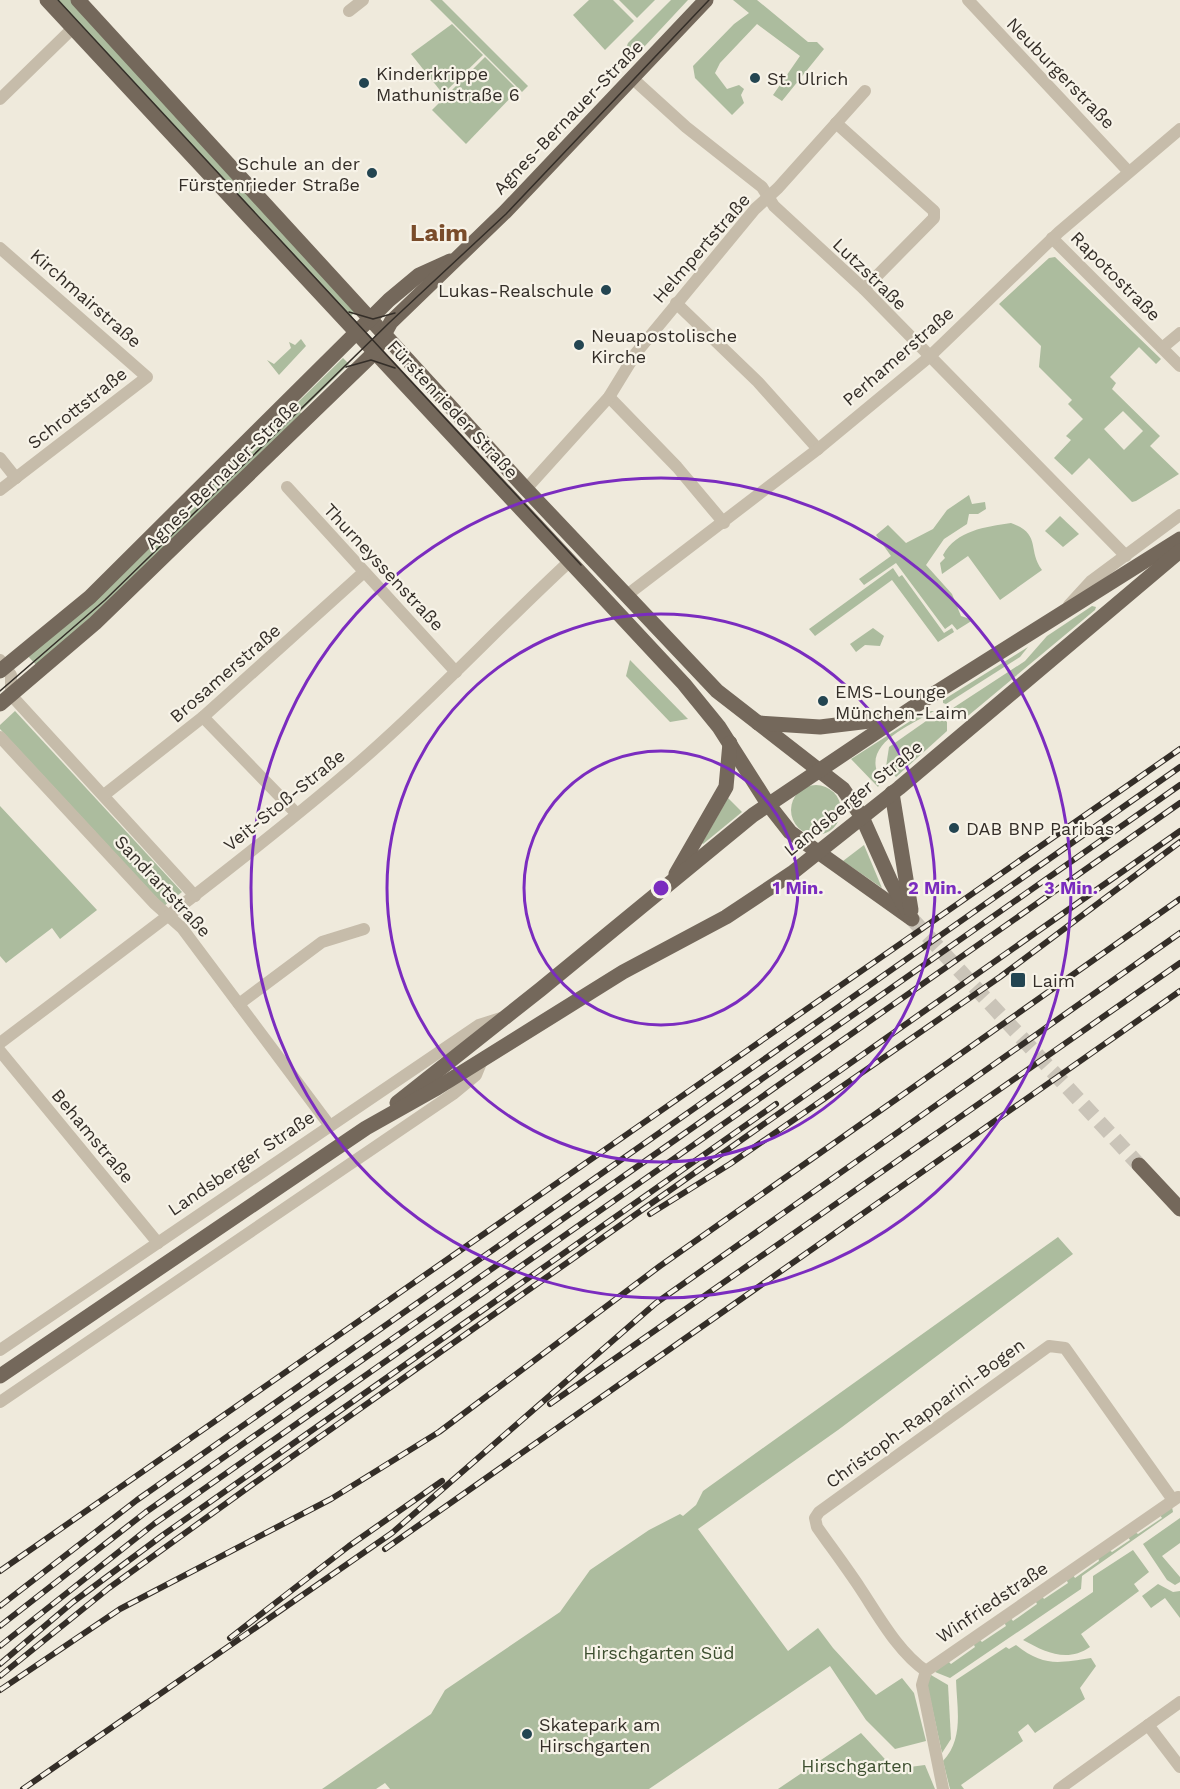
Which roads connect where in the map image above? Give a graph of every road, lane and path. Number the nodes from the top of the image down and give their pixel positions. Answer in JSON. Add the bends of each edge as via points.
{"nodes":[{"id":1,"x":47,"y":0,"type":"edge"},
{"id":2,"x":363,"y":0,"type":"edge"},
{"id":3,"x":706,"y":0,"type":"edge"},
{"id":4,"x":968,"y":0,"type":"edge"},
{"id":5,"x":83,"y":2,"type":"edge"},
{"id":6,"x":349,"y":11,"type":"dead end"},
{"id":7,"x":67,"y":33,"type":"junction"},
{"id":8,"x":632,"y":78,"type":"junction"},
{"id":9,"x":865,"y":91,"type":"dead end"},
{"id":10,"x":0,"y":99,"type":"edge"},
{"id":11,"x":836,"y":123,"type":"junction"},
{"id":12,"x":1180,"y":129,"type":"edge"},
{"id":13,"x":1128,"y":171,"type":"junction"},
{"id":14,"x":769,"y":197,"type":"junction"},
{"id":15,"x":1052,"y":238,"type":"junction"},
{"id":16,"x":0,"y":248,"type":"edge"},
{"id":17,"x":455,"y":258,"type":"junction"},
{"id":18,"x":864,"y":290,"type":"junction"},
{"id":19,"x":676,"y":303,"type":"junction"},
{"id":20,"x":370,"y":318,"type":"junction"},
{"id":21,"x":355,"y":332,"type":"junction"},
{"id":22,"x":383,"y":333,"type":"junction"},
{"id":23,"x":1180,"y":333,"type":"edge"},
{"id":24,"x":1162,"y":348,"type":"junction"},
{"id":25,"x":374,"y":353,"type":"junction"},
{"id":26,"x":928,"y":358,"type":"junction"},
{"id":27,"x":1180,"y":366,"type":"edge"},
{"id":28,"x":147,"y":377,"type":"joint"},
{"id":29,"x":609,"y":397,"type":"junction"},
{"id":30,"x":818,"y":449,"type":"junction"},
{"id":31,"x":0,"y":458,"type":"edge"},
{"id":32,"x":16,"y":478,"type":"junction"},
{"id":33,"x":286,"y":487,"type":"dead end"},
{"id":34,"x":526,"y":489,"type":"junction"},
{"id":35,"x":0,"y":490,"type":"edge"},
{"id":36,"x":1180,"y":515,"type":"edge"},
{"id":37,"x":724,"y":523,"type":"junction"},
{"id":38,"x":1180,"y":539,"type":"edge"},
{"id":39,"x":1180,"y":551,"type":"edge"},
{"id":40,"x":1126,"y":556,"type":"junction"},
{"id":41,"x":570,"y":561,"type":"junction"},
{"id":42,"x":1180,"y":561,"type":"edge"},
{"id":43,"x":1159,"y":570,"type":"junction"},
{"id":44,"x":364,"y":572,"type":"junction"},
{"id":45,"x":627,"y":595,"type":"junction"},
{"id":46,"x":1057,"y":618,"type":"junction"},
{"id":47,"x":2,"y":666,"type":"edge"},
{"id":48,"x":456,"y":672,"type":"junction"},
{"id":49,"x":6,"y":699,"type":"edge"},
{"id":50,"x":203,"y":717,"type":"junction"},
{"id":51,"x":898,"y":717,"type":"junction"},
{"id":52,"x":757,"y":723,"type":"junction"},
{"id":53,"x":0,"y":738,"type":"edge"},
{"id":54,"x":730,"y":743,"type":"junction"},
{"id":55,"x":819,"y":770,"type":"junction"},
{"id":56,"x":892,"y":793,"type":"junction"},
{"id":57,"x":104,"y":795,"type":"junction"},
{"id":58,"x":768,"y":804,"type":"junction"},
{"id":59,"x":296,"y":813,"type":"junction"},
{"id":60,"x":862,"y":817,"type":"junction"},
{"id":61,"x":818,"y":853,"type":"junction"},
{"id":62,"x":671,"y":883,"type":"junction"},
{"id":63,"x":195,"y":896,"type":"junction"},
{"id":64,"x":169,"y":916,"type":"junction"},
{"id":65,"x":912,"y":919,"type":"junction"},
{"id":66,"x":363,"y":929,"type":"dead end"},
{"id":67,"x":239,"y":1004,"type":"junction"},
{"id":68,"x":508,"y":1016,"type":"junction"},
{"id":69,"x":0,"y":1043,"type":"edge"},
{"id":70,"x":0,"y":1051,"type":"edge"},
{"id":71,"x":483,"y":1057,"type":"junction"},
{"id":72,"x":330,"y":1126,"type":"junction"},
{"id":73,"x":366,"y":1128,"type":"junction"},
{"id":74,"x":344,"y":1143,"type":"junction"},
{"id":75,"x":356,"y":1159,"type":"junction"},
{"id":76,"x":1139,"y":1165,"type":"tunnel mouth"},
{"id":77,"x":1180,"y":1209,"type":"edge"},
{"id":78,"x":158,"y":1244,"type":"junction"},
{"id":79,"x":142,"y":1279,"type":"junction"},
{"id":80,"x":153,"y":1297,"type":"junction"},
{"id":81,"x":0,"y":1350,"type":"edge"},
{"id":82,"x":0,"y":1376,"type":"edge"},
{"id":83,"x":0,"y":1402,"type":"edge"},
{"id":84,"x":1177,"y":1498,"type":"edge"},
{"id":85,"x":926,"y":1671,"type":"junction"},
{"id":86,"x":1180,"y":1702,"type":"edge"},
{"id":87,"x":1148,"y":1725,"type":"junction"},
{"id":88,"x":1180,"y":1767,"type":"edge"},
{"id":89,"x":943,"y":1789,"type":"edge"},
{"id":90,"x":1059,"y":1789,"type":"edge"}],
"edges":[{"from":1,"to":7,"type":"main road","name":"Fürstenrieder Straße"},
{"from":2,"to":6,"type":"street"},
{"from":3,"to":8,"type":"main road","name":"Agnes-Bernauer-Straße"},
{"from":4,"to":13,"type":"street","name":"Neuburgerstraße"},
{"from":5,"to":20,"type":"main road","name":"Fürstenrieder Straße"},
{"from":7,"to":10,"type":"street"},
{"from":7,"to":21,"type":"main road","name":"Fürstenrieder Straße"},
{"from":8,"to":14,"type":"street","name":"Lutzstraße"},
{"from":8,"to":17,"type":"main road","name":"Agnes-Bernauer-Straße","via":[[505,212]]},
{"from":9,"to":11,"type":"street","name":"Helmpertstraße"},
{"from":11,"to":14,"type":"street","name":"Helmpertstraße"},
{"from":11,"to":18,"type":"street","via":[[934,211],[934,218]]},
{"from":12,"to":13,"type":"street","name":"Perhamerstraße"},
{"from":13,"to":15,"type":"street","name":"Perhamerstraße"},
{"from":14,"to":18,"type":"street","name":"Lutzstraße"},
{"from":14,"to":19,"type":"street","name":"Helmpertstraße"},
{"from":15,"to":24,"type":"street","name":"Rapotostraße"},
{"from":15,"to":26,"type":"street","name":"Perhamerstraße"},
{"from":16,"to":28,"type":"street","name":"Kirchmairstraße"},
{"from":17,"to":20,"type":"main road","name":"Agnes-Bernauer-Straße","via":[[419,275]]},
{"from":17,"to":22,"type":"main road","name":"Agnes-Bernauer-Straße"},
{"from":18,"to":26,"type":"street","name":"Lutzstraße"},
{"from":19,"to":29,"type":"street","name":"Helmpertstraße","via":[[636,353]]},
{"from":19,"to":30,"type":"street","via":[[758,382]]},
{"from":20,"to":21,"type":"main road","name":"Agnes-Bernauer-Straße"},
{"from":20,"to":22,"type":"main road","name":"Fürstenrieder Straße"},
{"from":21,"to":25,"type":"main road","name":"Fürstenrieder Straße"},
{"from":21,"to":47,"type":"main road","name":"Agnes-Bernauer-Straße","via":[[99,588]]},
{"from":22,"to":25,"type":"main road","name":"Agnes-Bernauer-Straße"},
{"from":22,"to":34,"type":"main road","name":"Fürstenrieder Straße"},
{"from":23,"to":24,"type":"street"},
{"from":24,"to":27,"type":"street","name":"Rapotostraße"},
{"from":25,"to":41,"type":"main road","name":"Fürstenrieder Straße"},
{"from":25,"to":49,"type":"main road","name":"Agnes-Bernauer-Straße","via":[[94,623]]},
{"from":26,"to":30,"type":"street","name":"Perhamerstraße"},
{"from":26,"to":40,"type":"street","name":"Lutzstraße"},
{"from":28,"to":32,"type":"street","name":"Schrottstraße"},
{"from":29,"to":34,"type":"street","name":"Helmpertstraße"},
{"from":29,"to":37,"type":"street","via":[[677,467]]},
{"from":30,"to":37,"type":"street","name":"Perhamerstraße"},
{"from":31,"to":32,"type":"street"},
{"from":32,"to":35,"type":"street","name":"Schrottstraße"},
{"from":33,"to":44,"type":"street","name":"Thurneyssenstraße"},
{"from":34,"to":45,"type":"main road","name":"Fürstenrieder Straße"},
{"from":36,"to":40,"type":"street","name":"Landsberger Straße"},
{"from":37,"to":45,"type":"street","name":"Perhamerstraße"},
{"from":38,"to":46,"type":"main road","name":"Landsberger Straße"},
{"from":39,"to":43,"type":"main road","name":"Landsberger Straße"},
{"from":40,"to":46,"type":"street","name":"Landsberger Straße","via":[[1090,581]]},
{"from":41,"to":48,"type":"street","name":"Veit-Stoß-Straße"},
{"from":41,"to":54,"type":"main road","name":"Fürstenrieder Straße","via":[[684,684]]},
{"from":42,"to":43,"type":"street","name":"Landsberger Straße"},
{"from":43,"to":56,"type":"main road","name":"Landsberger Straße"},
{"from":44,"to":48,"type":"street","name":"Thurneyssenstraße"},
{"from":44,"to":50,"type":"street","name":"Brosamerstraße"},
{"from":45,"to":52,"type":"main road","name":"Fürstenrieder Straße","via":[[717,691]]},
{"from":46,"to":51,"type":"main road","name":"Landsberger Straße"},
{"from":47,"to":49,"type":"street","via":[[11,675]]},
{"from":48,"to":59,"type":"street","name":"Veit-Stoß-Straße","via":[[329,789]]},
{"from":49,"to":57,"type":"street","name":"Sandrartstraße"},
{"from":50,"to":57,"type":"street","name":"Brosamerstraße"},
{"from":50,"to":59,"type":"street"},
{"from":51,"to":52,"type":"main road","via":[[820,727]]},
{"from":51,"to":55,"type":"main road","name":"Landsberger Straße"},
{"from":52,"to":55,"type":"main road","name":"Fürstenrieder Straße"},
{"from":53,"to":64,"type":"street","name":"Sandrartstraße"},
{"from":54,"to":58,"type":"main road","name":"Fürstenrieder Straße"},
{"from":54,"to":62,"type":"main road","via":[[726,787]]},
{"from":55,"to":58,"type":"main road","name":"Landsberger Straße"},
{"from":55,"to":60,"type":"main road","name":"Fürstenrieder Straße","via":[[843,789]]},
{"from":56,"to":60,"type":"main road","name":"Landsberger Straße"},
{"from":56,"to":65,"type":"main road"},
{"from":57,"to":63,"type":"street","name":"Sandrartstraße"},
{"from":58,"to":61,"type":"main road","name":"Fürstenrieder Straße","via":[[790,832]]},
{"from":58,"to":62,"type":"main road","name":"Landsberger Straße"},
{"from":59,"to":63,"type":"street","name":"Veit-Stoß-Straße"},
{"from":60,"to":61,"type":"main road","name":"Landsberger Straße"},
{"from":60,"to":65,"type":"main road","name":"Fürstenrieder Straße"},
{"from":61,"to":65,"type":"main road","name":"Fürstenrieder Straße"},
{"from":61,"to":71,"type":"main road","name":"Landsberger Straße","via":[[726,917],[623,972]]},
{"from":62,"to":68,"type":"main road","name":"Landsberger Straße"},
{"from":63,"to":64,"type":"street","name":"Veit-Stoß-Straße"},
{"from":64,"to":67,"type":"street","name":"Sandrartstraße"},
{"from":64,"to":69,"type":"street","name":"Veit-Stoß-Straße"},
{"from":66,"to":67,"type":"street","via":[[322,942]]},
{"from":67,"to":72,"type":"street","name":"Sandrartstraße"},
{"from":68,"to":72,"type":"street","name":"Landsberger Straße","via":[[479,1025]]},
{"from":68,"to":73,"type":"main road","name":"Landsberger Straße"},
{"from":70,"to":78,"type":"street","name":"Behamstraße"},
{"from":71,"to":73,"type":"main road","name":"Landsberger Straße"},
{"from":71,"to":75,"type":"street","name":"Landsberger Straße","via":[[476,1075],[453,1094]]},
{"from":72,"to":78,"type":"street","name":"Landsberger Straße"},
{"from":73,"to":74,"type":"main road","name":"Landsberger Straße"},
{"from":74,"to":75,"type":"street"},
{"from":74,"to":79,"type":"main road","name":"Landsberger Straße"},
{"from":75,"to":80,"type":"street","name":"Landsberger Straße"},
{"from":76,"to":77,"type":"main road"},
{"from":78,"to":81,"type":"street","name":"Landsberger Straße"},
{"from":79,"to":80,"type":"street"},
{"from":79,"to":82,"type":"main road","name":"Landsberger Straße"},
{"from":80,"to":83,"type":"street","name":"Landsberger Straße"},
{"from":84,"to":85,"type":"street","name":"Winfriedstraße"},
{"from":84,"to":85,"type":"street","name":"Christoph-Rapparini-Bogen","via":[[1065,1348],[1049,1346],[815,1518],[817,1527],[878,1620]]},
{"from":85,"to":89,"type":"street","via":[[922,1685]]},
{"from":86,"to":87,"type":"street"},
{"from":87,"to":88,"type":"street"},
{"from":87,"to":90,"type":"street"}]}
